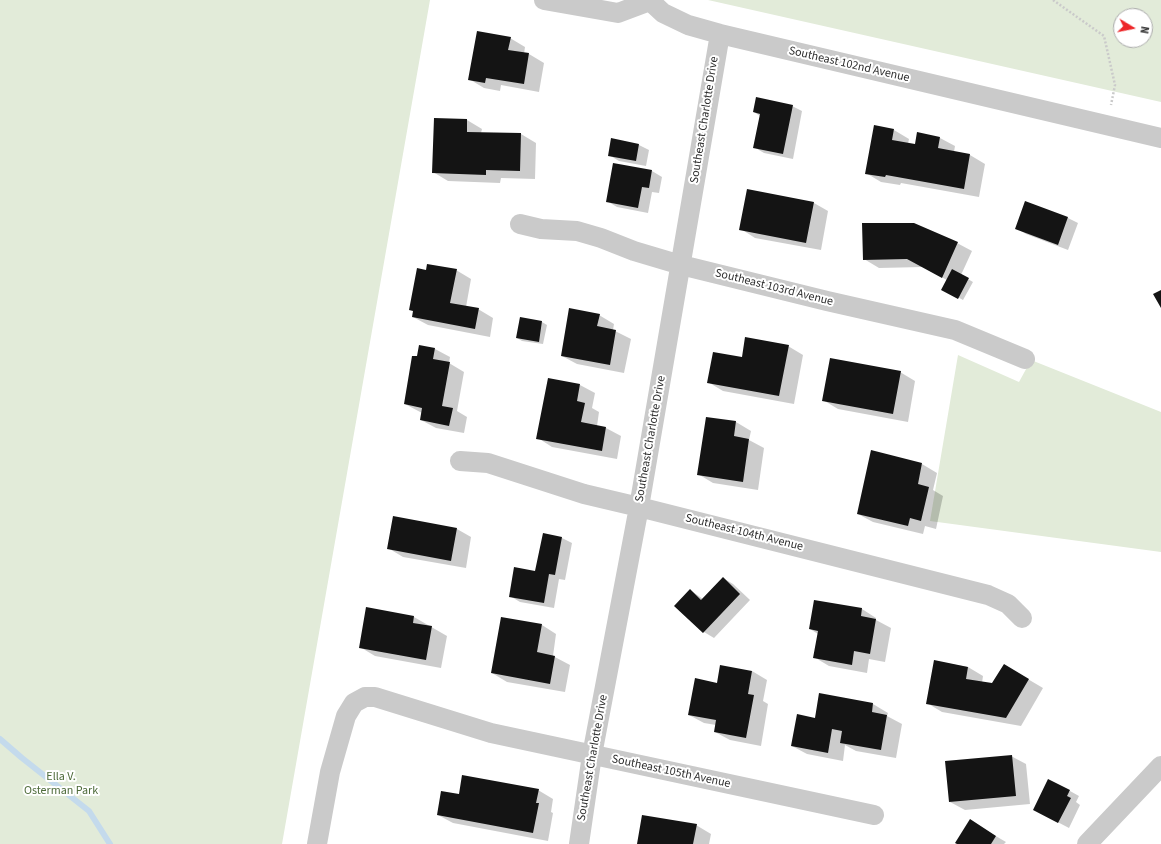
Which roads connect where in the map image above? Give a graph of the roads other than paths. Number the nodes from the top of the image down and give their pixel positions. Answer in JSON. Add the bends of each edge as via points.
{"nodes":[{"id":1,"x":544,"y":0,"type":"edge"},
{"id":2,"x":649,"y":1,"type":"edge"},
{"id":3,"x":720,"y":34,"type":"junction"},
{"id":4,"x":1161,"y":138,"type":"edge"},
{"id":5,"x":520,"y":224,"type":"dead end"},
{"id":6,"x":681,"y":265,"type":"junction"},
{"id":7,"x":1025,"y":359,"type":"dead end"},
{"id":8,"x":460,"y":461,"type":"dead end"},
{"id":9,"x":639,"y":506,"type":"junction"},
{"id":10,"x":1022,"y":618,"type":"dead end"},
{"id":11,"x":592,"y":755,"type":"junction"},
{"id":12,"x":1161,"y":766,"type":"edge"},
{"id":13,"x":874,"y":815,"type":"dead end"},
{"id":14,"x":317,"y":844,"type":"edge"},
{"id":15,"x":579,"y":844,"type":"edge"},
{"id":16,"x":1087,"y":844,"type":"edge"}],
"edges":[{"from":1,"to":2,"type":"street","name":"Southeast 102nd Avenue","via":[[618,13]]},
{"from":2,"to":3,"type":"street","name":"Southeast 102nd Avenue","via":[[663,13],[688,25]]},
{"from":3,"to":4,"type":"street","name":"Southeast 102nd Avenue"},
{"from":3,"to":6,"type":"street","name":"Southeast Charlotte Drive"},
{"from":5,"to":6,"type":"street","name":"Southeast 103rd Avenue","via":[[541,229],[577,231]]},
{"from":6,"to":7,"type":"street","name":"Southeast 103rd Avenue","via":[[955,330]]},
{"from":6,"to":9,"type":"street","name":"Southeast Charlotte Drive"},
{"from":8,"to":9,"type":"street","name":"Southeast 104th Avenue","via":[[488,463],[584,494]]},
{"from":9,"to":10,"type":"street","name":"Southeast 104th Avenue","via":[[988,595],[1008,604]]},
{"from":9,"to":11,"type":"street","name":"Southeast Charlotte Drive"},
{"from":11,"to":13,"type":"street","name":"Southeast 105th Avenue"},
{"from":11,"to":14,"type":"street","name":"Southeast 105th Avenue","via":[[491,733],[375,697],[365,697],[354,703],[346,716],[330,772]]},
{"from":11,"to":15,"type":"street","name":"Southeast Charlotte Drive"},
{"from":12,"to":16,"type":"street"}]}
